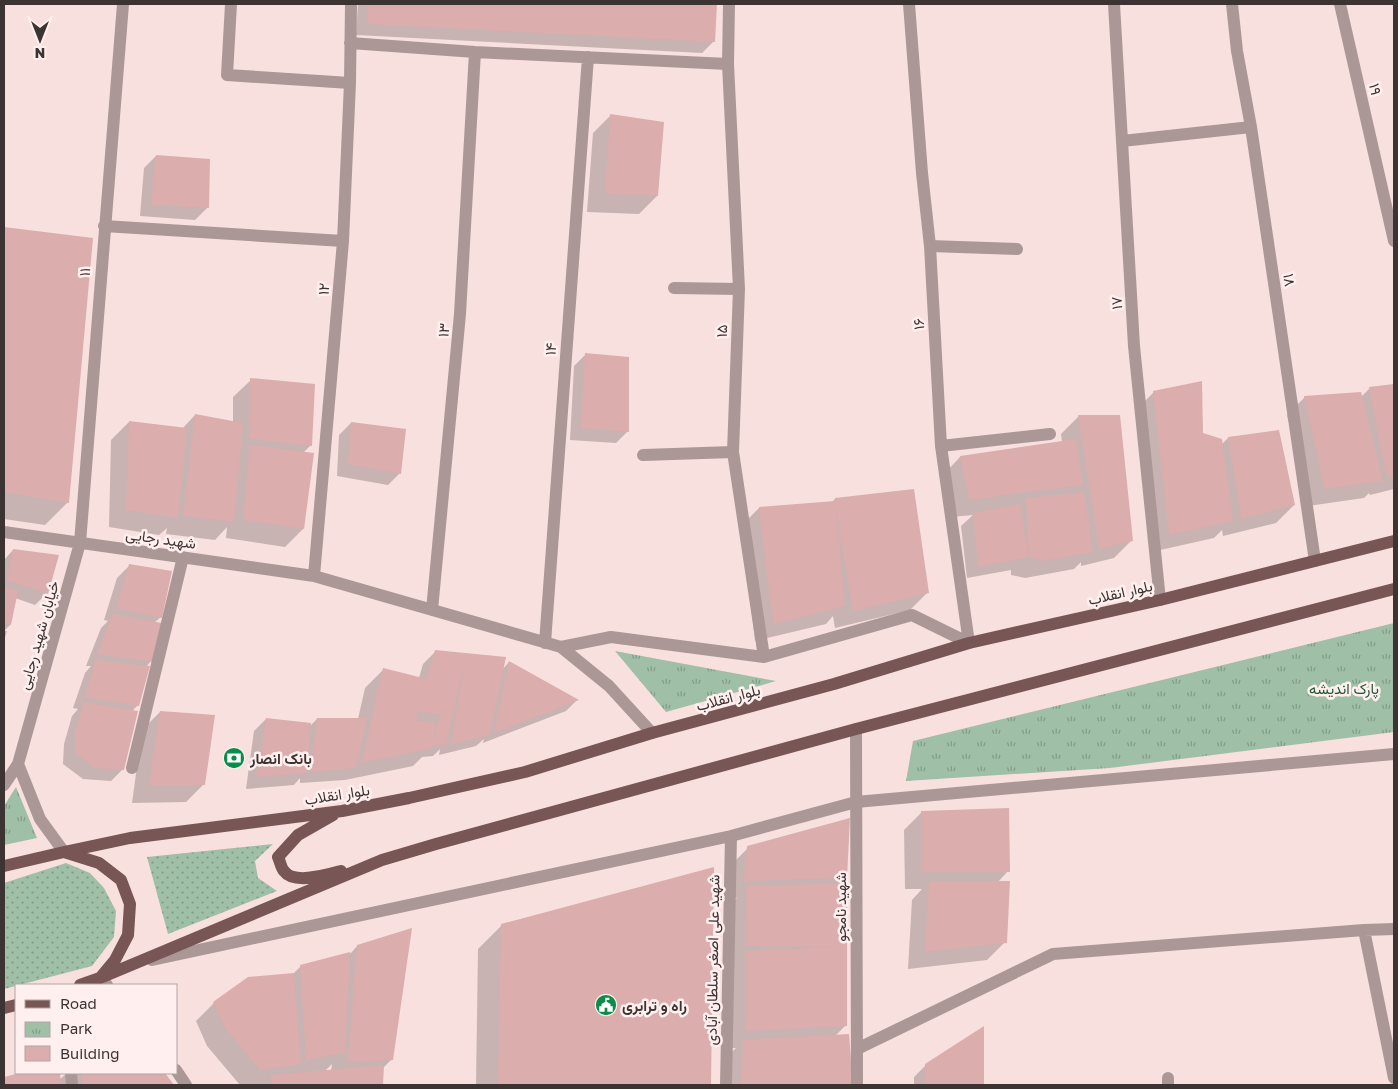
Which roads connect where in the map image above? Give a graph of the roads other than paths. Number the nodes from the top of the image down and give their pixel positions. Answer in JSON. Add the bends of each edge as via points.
{"nodes":[{"id":1,"x":123,"y":4,"type":"edge"},
{"id":2,"x":231,"y":4,"type":"edge"},
{"id":3,"x":351,"y":4,"type":"edge"},
{"id":4,"x":729,"y":4,"type":"edge"},
{"id":5,"x":909,"y":4,"type":"edge"},
{"id":6,"x":1114,"y":4,"type":"edge"},
{"id":7,"x":1232,"y":4,"type":"edge"},
{"id":8,"x":1340,"y":4,"type":"edge"},
{"id":9,"x":350,"y":43,"type":"junction"},
{"id":10,"x":475,"y":52,"type":"junction"},
{"id":11,"x":588,"y":57,"type":"junction"},
{"id":12,"x":728,"y":64,"type":"junction"},
{"id":13,"x":350,"y":83,"type":"junction"},
{"id":14,"x":1251,"y":127,"type":"junction"},
{"id":15,"x":1122,"y":141,"type":"junction"},
{"id":16,"x":104,"y":226,"type":"junction"},
{"id":17,"x":344,"y":241,"type":"junction"},
{"id":18,"x":1394,"y":241,"type":"edge"},
{"id":19,"x":930,"y":246,"type":"junction"},
{"id":20,"x":1016,"y":249,"type":"dead end"},
{"id":21,"x":674,"y":288,"type":"dead end"},
{"id":22,"x":739,"y":288,"type":"junction"},
{"id":23,"x":1050,"y":434,"type":"dead end"},
{"id":24,"x":941,"y":446,"type":"junction"},
{"id":25,"x":733,"y":452,"type":"junction"},
{"id":26,"x":643,"y":455,"type":"dead end"},
{"id":27,"x":4,"y":532,"type":"edge"},
{"id":28,"x":1394,"y":541,"type":"edge"},
{"id":29,"x":80,"y":543,"type":"junction"},
{"id":30,"x":183,"y":557,"type":"junction"},
{"id":31,"x":1315,"y":561,"type":"junction"},
{"id":32,"x":314,"y":576,"type":"junction"},
{"id":33,"x":1394,"y":588,"type":"edge"},
{"id":34,"x":1160,"y":600,"type":"junction"},
{"id":35,"x":432,"y":610,"type":"junction"},
{"id":36,"x":545,"y":642,"type":"junction"},
{"id":37,"x":969,"y":642,"type":"junction"},
{"id":38,"x":561,"y":647,"type":"junction"},
{"id":39,"x":764,"y":657,"type":"junction"},
{"id":40,"x":856,"y":729,"type":"junction"},
{"id":41,"x":652,"y":733,"type":"junction"},
{"id":42,"x":1394,"y":754,"type":"edge"},
{"id":43,"x":18,"y":764,"type":"junction"},
{"id":44,"x":132,"y":768,"type":"dead end"},
{"id":45,"x":4,"y":785,"type":"edge"},
{"id":46,"x":856,"y":802,"type":"junction"},
{"id":47,"x":342,"y":810,"type":"junction"},
{"id":48,"x":732,"y":836,"type":"junction"},
{"id":49,"x":64,"y":852,"type":"junction"},
{"id":50,"x":382,"y":860,"type":"junction"},
{"id":51,"x":4,"y":866,"type":"edge"},
{"id":52,"x":1394,"y":929,"type":"edge"},
{"id":53,"x":1364,"y":930,"type":"junction"},
{"id":54,"x":139,"y":962,"type":"junction"},
{"id":55,"x":103,"y":981,"type":"edge"},
{"id":56,"x":86,"y":984,"type":"edge"},
{"id":57,"x":857,"y":1050,"type":"junction"},
{"id":58,"x":178,"y":1073,"type":"edge"},
{"id":59,"x":1394,"y":1078,"type":"edge"},
{"id":60,"x":186,"y":1085,"type":"edge"},
{"id":61,"x":726,"y":1085,"type":"edge"},
{"id":62,"x":857,"y":1085,"type":"edge"}],
"edges":[{"from":1,"to":16,"type":"street","name":"۱۱"},
{"from":2,"to":13,"type":"street","via":[[227,75]]},
{"from":3,"to":9,"type":"street","name":"۱۲"},
{"from":4,"to":12,"type":"street","name":"۱۵"},
{"from":5,"to":19,"type":"street","name":"۱۶"},
{"from":6,"to":15,"type":"street","name":"۱۷"},
{"from":7,"to":14,"type":"street","name":"۱۸"},
{"from":8,"to":18,"type":"street","name":"۱۹"},
{"from":9,"to":10,"type":"street"},
{"from":9,"to":13,"type":"street","name":"۱۲"},
{"from":10,"to":11,"type":"street"},
{"from":10,"to":35,"type":"street","name":"۱۳","via":[[460,314]]},
{"from":11,"to":12,"type":"street"},
{"from":11,"to":36,"type":"street","name":"۱۴"},
{"from":12,"to":22,"type":"street","name":"۱۵"},
{"from":13,"to":17,"type":"street","name":"۱۲"},
{"from":14,"to":15,"type":"street"},
{"from":14,"to":31,"type":"street","name":"۱۸"},
{"from":15,"to":34,"type":"street","name":"۱۷","via":[[1134,346]]},
{"from":16,"to":17,"type":"street"},
{"from":16,"to":29,"type":"street","name":"۱۱"},
{"from":17,"to":32,"type":"street","name":"۱۲"},
{"from":19,"to":20,"type":"street"},
{"from":19,"to":24,"type":"street","name":"۱۶"},
{"from":21,"to":22,"type":"street"},
{"from":22,"to":25,"type":"street","name":"۱۵"},
{"from":23,"to":24,"type":"street"},
{"from":24,"to":37,"type":"street","name":"۱۶"},
{"from":25,"to":26,"type":"street"},
{"from":25,"to":39,"type":"street","name":"۱۵"},
{"from":27,"to":29,"type":"street","name":"شهید رجایی"},
{"from":28,"to":31,"type":"main road","name":"بلوار انقلاب"},
{"from":29,"to":30,"type":"street","name":"شهید رجایی"},
{"from":29,"to":43,"type":"street","name":"خیابان شهید رجایی"},
{"from":30,"to":32,"type":"street","name":"شهید رجایی"},
{"from":30,"to":44,"type":"street"},
{"from":31,"to":34,"type":"main road","name":"بلوار انقلاب"},
{"from":32,"to":35,"type":"street","name":"شهید رجایی"},
{"from":33,"to":40,"type":"main road"},
{"from":34,"to":37,"type":"main road","name":"بلوار انقلاب"},
{"from":35,"to":36,"type":"street","name":"شهید رجایی"},
{"from":36,"to":38,"type":"street","name":"شهید رجایی"},
{"from":37,"to":39,"type":"street","via":[[912,615]]},
{"from":37,"to":41,"type":"main road","name":"بلوار انقلاب","via":[[834,684]]},
{"from":38,"to":39,"type":"street","via":[[611,638]]},
{"from":38,"to":41,"type":"street","via":[[609,686]]},
{"from":40,"to":46,"type":"street","name":"شهید نامجو"},
{"from":40,"to":50,"type":"main road"},
{"from":41,"to":47,"type":"main road","name":"بلوار انقلاب","via":[[524,772]]},
{"from":42,"to":46,"type":"street"},
{"from":43,"to":45,"type":"street","name":"خیابان شهید رجایی"},
{"from":43,"to":49,"type":"street","via":[[40,819]]},
{"from":46,"to":48,"type":"street"},
{"from":46,"to":57,"type":"street","name":"شهید نامجو"},
{"from":47,"to":49,"type":"main road","name":"بلوار انقلاب","via":[[130,838]]},
{"from":47,"to":50,"type":"main road","via":[[298,835],[287,846],[278,857],[284,872],[295,878],[320,876]]},
{"from":48,"to":54,"type":"street"},
{"from":48,"to":61,"type":"street","name":"شهید علی اصغر سلطان آبادی"},
{"from":49,"to":51,"type":"main road","name":"بلوار انقلاب"},
{"from":49,"to":55,"type":"main road","via":[[99,863],[121,880],[130,904],[128,935]]},
{"from":50,"to":54,"type":"main road"},
{"from":52,"to":53,"type":"street"},
{"from":53,"to":57,"type":"street","via":[[1053,954]]},
{"from":53,"to":59,"type":"street"},
{"from":54,"to":55,"type":"main road"},
{"from":55,"to":56,"type":"main road"},
{"from":57,"to":62,"type":"street","name":"شهید نامجو"},
{"from":58,"to":60,"type":"street"}]}
